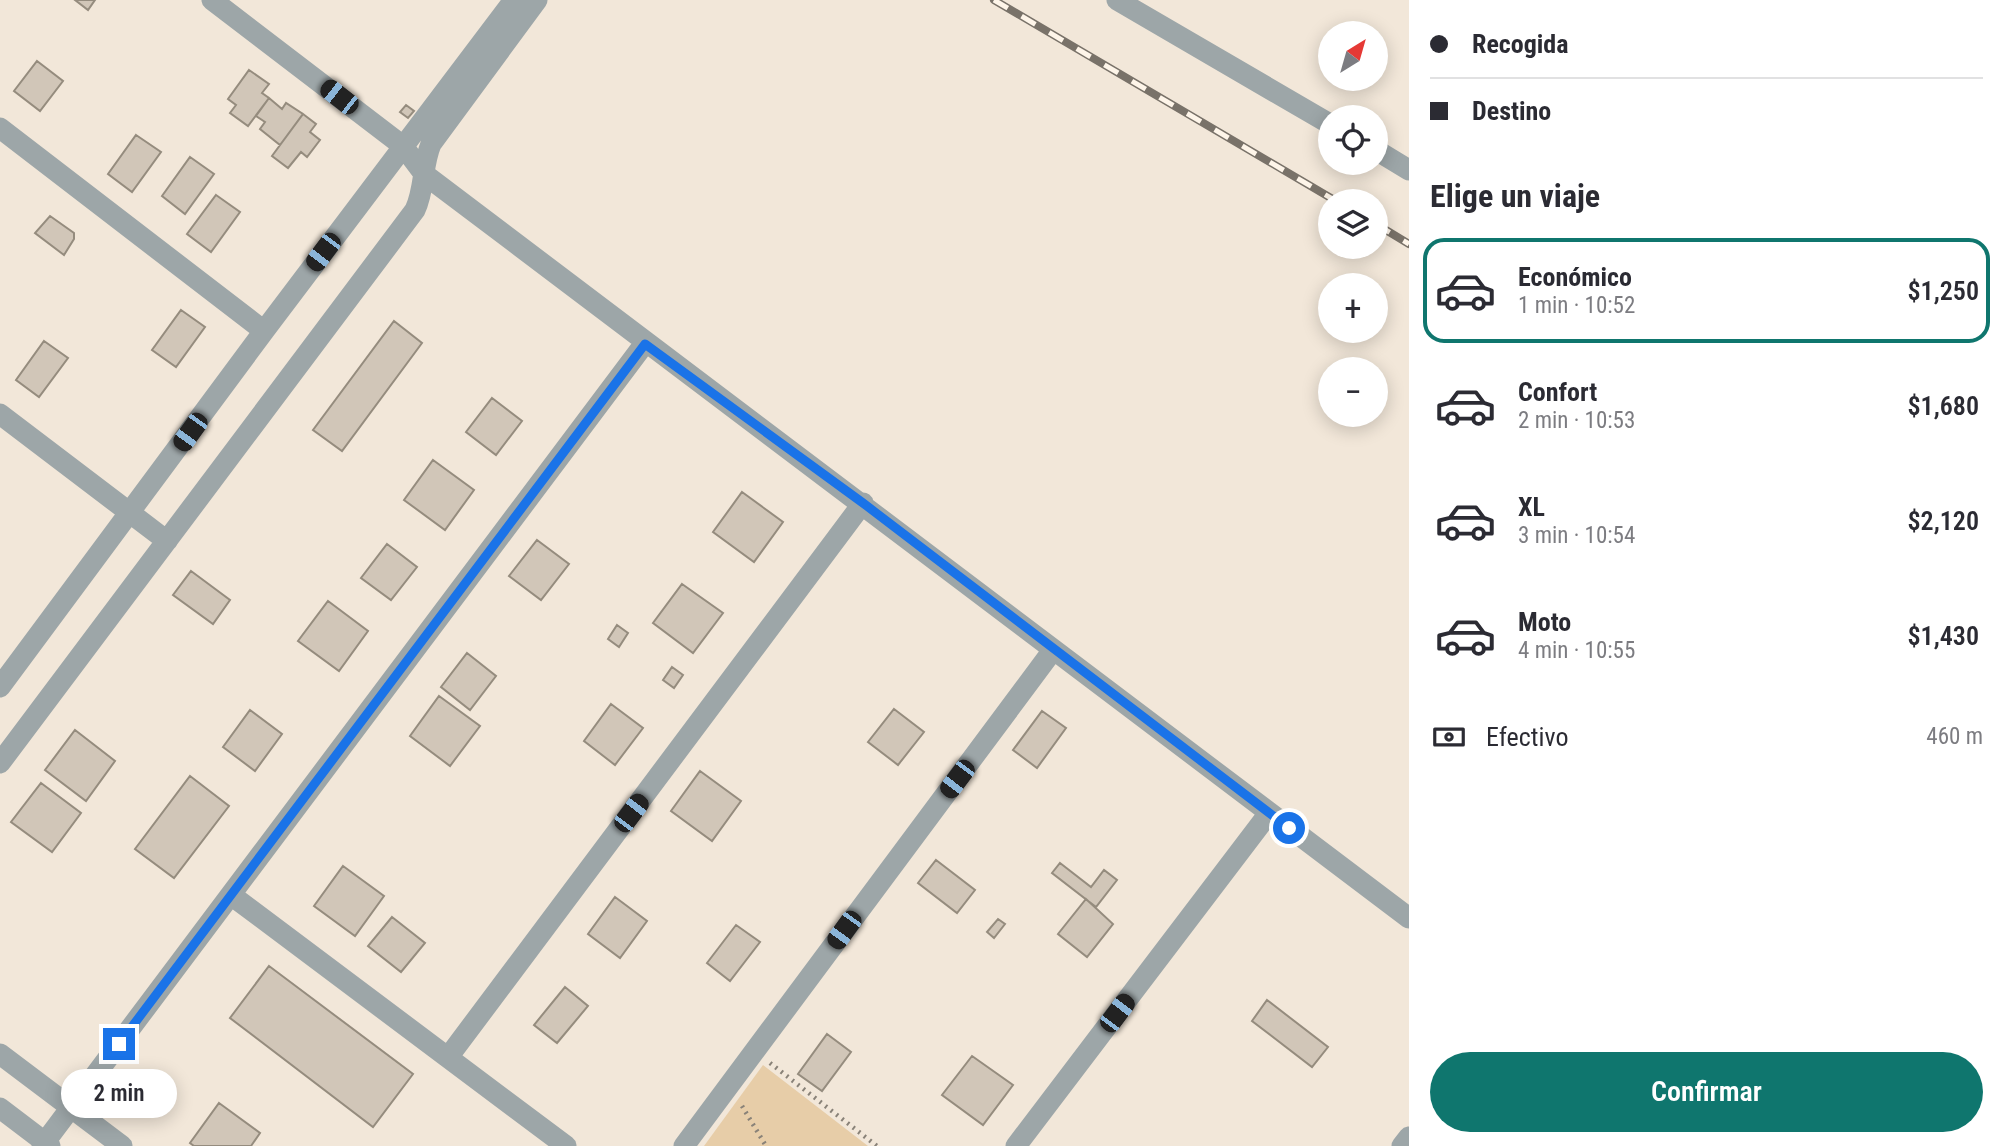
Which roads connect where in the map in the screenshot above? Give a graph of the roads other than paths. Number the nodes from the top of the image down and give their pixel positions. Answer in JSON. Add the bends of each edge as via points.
{"nodes":[{"id":1,"x":212,"y":0,"type":"edge"},
{"id":2,"x":514,"y":0,"type":"edge"},
{"id":3,"x":537,"y":0,"type":"edge"},
{"id":4,"x":1117,"y":0,"type":"edge"},
{"id":5,"x":1318,"y":117,"type":"edge"},
{"id":6,"x":0,"y":128,"type":"edge"},
{"id":7,"x":403,"y":146,"type":"junction"},
{"id":8,"x":1388,"y":157,"type":"edge"},
{"id":9,"x":1409,"y":170,"type":"edge"},
{"id":10,"x":424,"y":174,"type":"junction"},
{"id":11,"x":264,"y":331,"type":"junction"},
{"id":12,"x":645,"y":344,"type":"junction"},
{"id":13,"x":0,"y":414,"type":"edge"},
{"id":14,"x":863,"y":503,"type":"junction"},
{"id":15,"x":131,"y":514,"type":"junction"},
{"id":16,"x":167,"y":541,"type":"junction"},
{"id":17,"x":1053,"y":650,"type":"junction"},
{"id":18,"x":0,"y":687,"type":"edge"},
{"id":19,"x":0,"y":763,"type":"edge"},
{"id":20,"x":1269,"y":813,"type":"junction"},
{"id":21,"x":231,"y":895,"type":"junction"},
{"id":22,"x":1409,"y":918,"type":"edge"},
{"id":23,"x":0,"y":1054,"type":"edge"},
{"id":24,"x":449,"y":1056,"type":"junction"},
{"id":25,"x":0,"y":1108,"type":"edge"},
{"id":26,"x":71,"y":1108,"type":"junction"},
{"id":27,"x":1409,"y":1137,"type":"edge"},
{"id":28,"x":46,"y":1145,"type":"edge"},
{"id":29,"x":122,"y":1146,"type":"edge"},
{"id":30,"x":566,"y":1146,"type":"edge"},
{"id":31,"x":684,"y":1146,"type":"edge"},
{"id":32,"x":1016,"y":1146,"type":"edge"},
{"id":33,"x":1402,"y":1146,"type":"edge"}],
"edges":[{"from":1,"to":7,"type":"street"},
{"from":2,"to":7,"type":"street"},
{"from":3,"to":10,"type":"street","via":[[431,144]]},
{"from":4,"to":5,"type":"street"},
{"from":6,"to":11,"type":"street"},
{"from":7,"to":10,"type":"street"},
{"from":7,"to":11,"type":"street"},
{"from":8,"to":9,"type":"street"},
{"from":10,"to":12,"type":"street"},
{"from":10,"to":16,"type":"street","via":[[415,210]]},
{"from":11,"to":15,"type":"street"},
{"from":12,"to":14,"type":"street"},
{"from":12,"to":21,"type":"street"},
{"from":13,"to":15,"type":"street"},
{"from":14,"to":17,"type":"street"},
{"from":14,"to":24,"type":"street"},
{"from":15,"to":16,"type":"street"},
{"from":15,"to":18,"type":"street"},
{"from":16,"to":19,"type":"street"},
{"from":17,"to":20,"type":"street"},
{"from":17,"to":31,"type":"street"},
{"from":20,"to":22,"type":"street"},
{"from":20,"to":32,"type":"street"},
{"from":21,"to":24,"type":"street"},
{"from":21,"to":26,"type":"street"},
{"from":23,"to":26,"type":"street"},
{"from":24,"to":30,"type":"street"},
{"from":25,"to":28,"type":"street"},
{"from":26,"to":28,"type":"street"},
{"from":26,"to":29,"type":"street"},
{"from":27,"to":33,"type":"street"}]}
